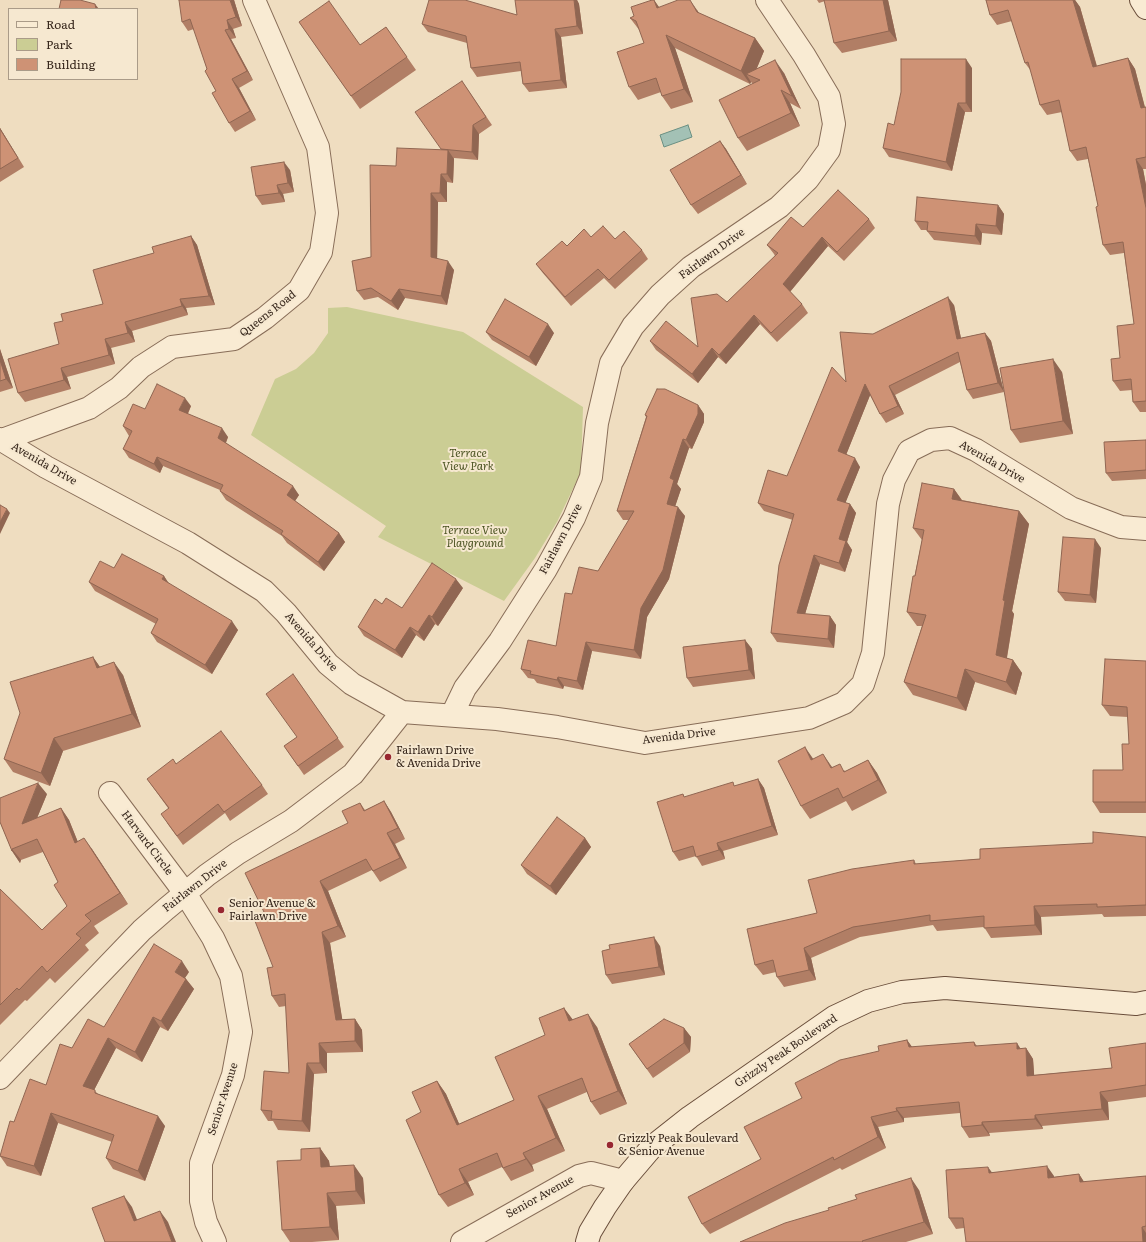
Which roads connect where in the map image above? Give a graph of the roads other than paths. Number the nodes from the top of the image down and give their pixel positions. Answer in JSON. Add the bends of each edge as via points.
{"nodes":[{"id":1,"x":254,"y":0,"type":"edge"},
{"id":2,"x":767,"y":0,"type":"edge"},
{"id":3,"x":1140,"y":0,"type":"edge"},
{"id":4,"x":1146,"y":8,"type":"edge"},
{"id":5,"x":1,"y":440,"type":"edge"},
{"id":6,"x":1146,"y":529,"type":"edge"},
{"id":7,"x":402,"y":712,"type":"junction"},
{"id":8,"x":452,"y":715,"type":"junction"},
{"id":9,"x":110,"y":793,"type":"dead end"},
{"id":10,"x":185,"y":893,"type":"junction"},
{"id":11,"x":1146,"y":1002,"type":"edge"},
{"id":12,"x":0,"y":1078,"type":"edge"},
{"id":13,"x":623,"y":1181,"type":"junction"},
{"id":14,"x":215,"y":1242,"type":"edge"},
{"id":15,"x":462,"y":1242,"type":"edge"},
{"id":16,"x":587,"y":1242,"type":"edge"}],
"edges":[{"from":1,"to":5,"type":"street","name":"Queens Road","via":[[318,146],[327,213],[321,252],[299,290],[234,339],[172,347],[141,367],[119,388],[89,408]]},
{"from":2,"to":8,"type":"street","name":"Fairlawn Drive","via":[[829,97],[834,124],[830,150],[808,179],[779,207],[691,266],[660,295],[633,326],[611,363],[597,423],[591,477],[574,518],[546,569],[465,688]]},
{"from":3,"to":4,"type":"street"},
{"from":5,"to":7,"type":"street","name":"Avenida Drive","via":[[188,543],[264,591],[286,613],[328,664],[352,684]]},
{"from":6,"to":8,"type":"street","name":"Avenida Drive","via":[[1121,527],[1071,508],[976,450],[950,438],[931,440],[909,451],[894,480],[888,504],[873,653],[864,684],[844,704],[809,718],[645,743],[557,726]]},
{"from":7,"to":8,"type":"street","name":"Avenida Drive"},
{"from":7,"to":10,"type":"street","name":"Fairlawn Drive","via":[[353,774],[291,821],[238,853]]},
{"from":9,"to":10,"type":"street","name":"Harvard Circle"},
{"from":10,"to":12,"type":"street","name":"Fairlawn Drive","via":[[142,930]]},
{"from":10,"to":14,"type":"street","name":"Senior Avenue","via":[[213,938],[231,976],[241,1032],[233,1075],[201,1163],[201,1201],[206,1222]]},
{"from":11,"to":13,"type":"street","name":"Grizzly Peak Boulevard","via":[[1136,1004],[945,988],[902,992],[868,1001],[834,1017],[690,1117],[652,1147]]},
{"from":13,"to":15,"type":"street","name":"Senior Avenue","via":[[591,1173],[579,1176]]},
{"from":13,"to":16,"type":"street","name":"Grizzly Peak Boulevard","via":[[590,1232]]}]}
